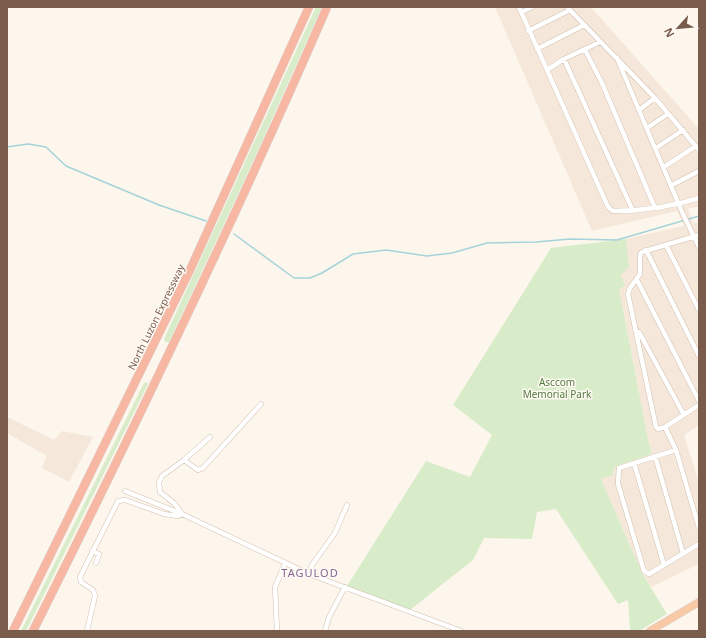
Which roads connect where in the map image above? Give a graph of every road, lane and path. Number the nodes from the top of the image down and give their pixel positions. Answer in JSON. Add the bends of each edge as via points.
{"nodes":[{"id":1,"x":309,"y":7,"type":"edge"},
{"id":2,"x":328,"y":7,"type":"edge"},
{"id":3,"x":519,"y":7,"type":"edge"},
{"id":4,"x":532,"y":7,"type":"edge"},
{"id":5,"x":568,"y":8,"type":"edge"},
{"id":6,"x":522,"y":12,"type":"junction"},
{"id":7,"x":584,"y":25,"type":"junction"},
{"id":8,"x":528,"y":31,"type":"junction"},
{"id":9,"x":600,"y":42,"type":"junction"},
{"id":10,"x":537,"y":49,"type":"junction"},
{"id":11,"x":585,"y":50,"type":"junction"},
{"id":12,"x":617,"y":58,"type":"junction"},
{"id":13,"x":564,"y":59,"type":"junction"},
{"id":14,"x":547,"y":70,"type":"junction"},
{"id":15,"x":655,"y":98,"type":"junction"},
{"id":16,"x":639,"y":110,"type":"junction"},
{"id":17,"x":668,"y":114,"type":"junction"},
{"id":18,"x":647,"y":128,"type":"junction"},
{"id":19,"x":684,"y":130,"type":"junction"},
{"id":20,"x":656,"y":148,"type":"junction"},
{"id":21,"x":698,"y":148,"type":"edge"},
{"id":22,"x":664,"y":167,"type":"junction"},
{"id":23,"x":699,"y":171,"type":"edge"},
{"id":24,"x":672,"y":185,"type":"junction"},
{"id":25,"x":699,"y":198,"type":"edge"},
{"id":26,"x":680,"y":204,"type":"junction"},
{"id":27,"x":655,"y":208,"type":"junction"},
{"id":28,"x":633,"y":211,"type":"junction"},
{"id":29,"x":696,"y":235,"type":"edge"},
{"id":30,"x":666,"y":245,"type":"junction"},
{"id":31,"x":699,"y":247,"type":"edge"},
{"id":32,"x":646,"y":250,"type":"junction"},
{"id":33,"x":637,"y":280,"type":"junction"},
{"id":34,"x":699,"y":310,"type":"edge"},
{"id":35,"x":637,"y":329,"type":"junction"},
{"id":36,"x":699,"y":356,"type":"edge"},
{"id":37,"x":699,"y":401,"type":"edge"},
{"id":38,"x":261,"y":404,"type":"dead end"},
{"id":39,"x":699,"y":405,"type":"edge"},
{"id":40,"x":684,"y":415,"type":"junction"},
{"id":41,"x":665,"y":427,"type":"junction"},
{"id":42,"x":210,"y":437,"type":"dead end"},
{"id":43,"x":676,"y":450,"type":"junction"},
{"id":44,"x":655,"y":456,"type":"junction"},
{"id":45,"x":184,"y":460,"type":"junction"},
{"id":46,"x":634,"y":463,"type":"junction"},
{"id":47,"x":125,"y":491,"type":"dead end"},
{"id":48,"x":347,"y":505,"type":"dead end"},
{"id":49,"x":182,"y":514,"type":"junction"},
{"id":50,"x":699,"y":528,"type":"edge"},
{"id":51,"x":699,"y":544,"type":"edge"},
{"id":52,"x":92,"y":551,"type":"junction"},
{"id":53,"x":683,"y":553,"type":"junction"},
{"id":54,"x":96,"y":563,"type":"dead end"},
{"id":55,"x":285,"y":564,"type":"junction"},
{"id":56,"x":664,"y":565,"type":"junction"},
{"id":57,"x":309,"y":574,"type":"junction"},
{"id":58,"x":344,"y":587,"type":"junction"},
{"id":59,"x":699,"y":602,"type":"edge"},
{"id":60,"x":13,"y":631,"type":"edge"},
{"id":61,"x":33,"y":631,"type":"edge"},
{"id":62,"x":87,"y":631,"type":"edge"},
{"id":63,"x":277,"y":631,"type":"edge"},
{"id":64,"x":325,"y":631,"type":"edge"},
{"id":65,"x":461,"y":631,"type":"edge"},
{"id":66,"x":650,"y":631,"type":"edge"}],
"edges":[{"from":1,"to":60,"type":"highway","name":"North Luzon Expressway","via":[[187,277]]},
{"from":2,"to":61,"type":"highway","via":[[156,382]]},
{"from":3,"to":6,"type":"street"},
{"from":4,"to":6,"type":"street"},
{"from":5,"to":7,"type":"street"},
{"from":5,"to":8,"type":"street"},
{"from":6,"to":8,"type":"street"},
{"from":7,"to":9,"type":"street"},
{"from":7,"to":10,"type":"street"},
{"from":8,"to":10,"type":"street"},
{"from":9,"to":11,"type":"street"},
{"from":9,"to":12,"type":"street"},
{"from":10,"to":14,"type":"street"},
{"from":11,"to":13,"type":"street"},
{"from":11,"to":27,"type":"street","via":[[602,83]]},
{"from":12,"to":15,"type":"street"},
{"from":12,"to":16,"type":"street"},
{"from":13,"to":14,"type":"street"},
{"from":13,"to":28,"type":"street"},
{"from":14,"to":28,"type":"street","via":[[608,207],[613,211]]},
{"from":15,"to":16,"type":"street"},
{"from":15,"to":17,"type":"street"},
{"from":16,"to":18,"type":"street"},
{"from":17,"to":18,"type":"street"},
{"from":17,"to":19,"type":"street"},
{"from":18,"to":20,"type":"street"},
{"from":19,"to":20,"type":"street"},
{"from":19,"to":21,"type":"street"},
{"from":20,"to":22,"type":"street"},
{"from":21,"to":22,"type":"street"},
{"from":22,"to":24,"type":"street"},
{"from":23,"to":24,"type":"street"},
{"from":24,"to":26,"type":"street"},
{"from":25,"to":26,"type":"street"},
{"from":26,"to":27,"type":"street"},
{"from":26,"to":29,"type":"street","via":[[689,226]]},
{"from":27,"to":28,"type":"street"},
{"from":29,"to":30,"type":"street"},
{"from":29,"to":31,"type":"street"},
{"from":30,"to":32,"type":"street"},
{"from":30,"to":34,"type":"street"},
{"from":32,"to":33,"type":"street","via":[[640,254],[641,271]]},
{"from":32,"to":36,"type":"street"},
{"from":33,"to":35,"type":"street","via":[[628,294]]},
{"from":33,"to":37,"type":"street"},
{"from":35,"to":40,"type":"street"},
{"from":35,"to":41,"type":"street","via":[[654,423],[658,429]]},
{"from":38,"to":45,"type":"street","via":[[203,468],[198,470]]},
{"from":39,"to":40,"type":"street"},
{"from":40,"to":41,"type":"street"},
{"from":41,"to":43,"type":"street"},
{"from":42,"to":45,"type":"street"},
{"from":43,"to":44,"type":"street"},
{"from":43,"to":50,"type":"street"},
{"from":44,"to":46,"type":"street"},
{"from":44,"to":53,"type":"street"},
{"from":45,"to":49,"type":"street","via":[[162,476],[159,482],[160,492]]},
{"from":46,"to":56,"type":"street"},
{"from":46,"to":56,"type":"street","via":[[619,468],[618,484],[644,571],[649,574]]},
{"from":47,"to":49,"type":"street"},
{"from":48,"to":57,"type":"street","via":[[335,533],[312,565]]},
{"from":49,"to":52,"type":"street","via":[[164,514],[121,500],[116,504]]},
{"from":49,"to":55,"type":"street"},
{"from":51,"to":53,"type":"street"},
{"from":52,"to":54,"type":"street","via":[[99,554]]},
{"from":52,"to":62,"type":"street","via":[[80,577],[82,582],[93,590],[95,596]]},
{"from":53,"to":56,"type":"street"},
{"from":55,"to":57,"type":"street"},
{"from":55,"to":63,"type":"street","via":[[276,587]]},
{"from":57,"to":58,"type":"street"},
{"from":58,"to":64,"type":"street"},
{"from":58,"to":65,"type":"street"},
{"from":59,"to":66,"type":"highway"}]}
